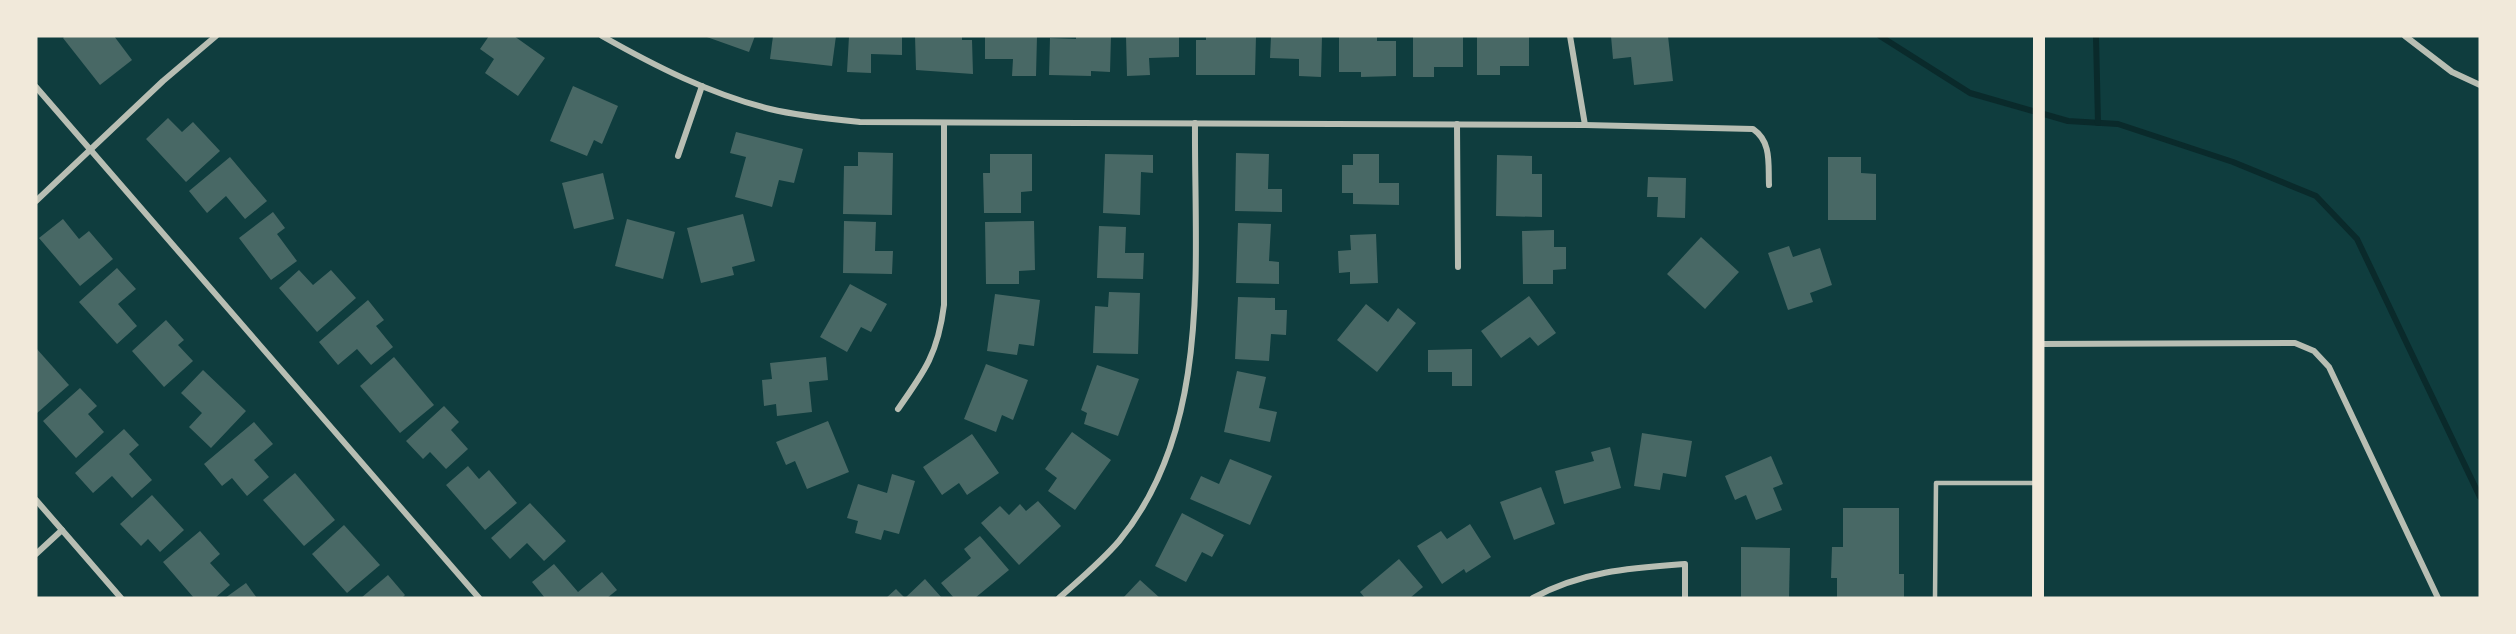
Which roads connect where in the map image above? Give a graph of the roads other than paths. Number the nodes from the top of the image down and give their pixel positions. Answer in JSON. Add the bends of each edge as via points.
{"nodes":[{"id":1,"x":216,"y":36,"type":"edge"},
{"id":2,"x":602,"y":36,"type":"edge"},
{"id":3,"x":1570,"y":36,"type":"edge"},
{"id":4,"x":2039,"y":36,"type":"edge"},
{"id":5,"x":2405,"y":36,"type":"edge"},
{"id":6,"x":2480,"y":85,"type":"edge"},
{"id":7,"x":702,"y":86,"type":"junction"},
{"id":8,"x":36,"y":87,"type":"edge"},
{"id":9,"x":944,"y":123,"type":"junction"},
{"id":10,"x":1195,"y":123,"type":"junction"},
{"id":11,"x":1457,"y":124,"type":"junction"},
{"id":12,"x":1584,"y":125,"type":"junction"},
{"id":13,"x":91,"y":150,"type":"junction"},
{"id":14,"x":678,"y":156,"type":"dead end"},
{"id":15,"x":1769,"y":185,"type":"dead end"},
{"id":16,"x":36,"y":201,"type":"edge"},
{"id":17,"x":1458,"y":267,"type":"dead end"},
{"id":18,"x":2039,"y":344,"type":"junction"},
{"id":19,"x":898,"y":409,"type":"dead end"},
{"id":20,"x":2038,"y":483,"type":"junction"},
{"id":21,"x":36,"y":500,"type":"edge"},
{"id":22,"x":62,"y":530,"type":"junction"},
{"id":23,"x":36,"y":554,"type":"edge"},
{"id":24,"x":121,"y":598,"type":"edge"},
{"id":25,"x":478,"y":598,"type":"edge"},
{"id":26,"x":1059,"y":598,"type":"edge"},
{"id":27,"x":1533,"y":598,"type":"edge"},
{"id":28,"x":1685,"y":598,"type":"edge"},
{"id":29,"x":1935,"y":598,"type":"edge"},
{"id":30,"x":2038,"y":598,"type":"edge"},
{"id":31,"x":2438,"y":598,"type":"edge"}],
"edges":[{"from":1,"to":13,"type":"street"},
{"from":2,"to":7,"type":"street","via":[[653,65]]},
{"from":3,"to":12,"type":"street"},
{"from":4,"to":18,"type":"main road"},
{"from":5,"to":6,"type":"street","via":[[2452,72]]},
{"from":7,"to":9,"type":"street","via":[[769,109],[809,116],[860,122]]},
{"from":7,"to":14,"type":"street"},
{"from":8,"to":13,"type":"street"},
{"from":9,"to":10,"type":"street"},
{"from":9,"to":19,"type":"street","via":[[944,305],[940,333],[929,365]]},
{"from":10,"to":11,"type":"street"},
{"from":10,"to":26,"type":"street","via":[[1191,358],[1174,436],[1142,508],[1119,541]]},
{"from":11,"to":12,"type":"street"},
{"from":11,"to":17,"type":"street"},
{"from":12,"to":15,"type":"street","via":[[1753,129],[1763,136],[1767,146]]},
{"from":13,"to":16,"type":"street"},
{"from":13,"to":25,"type":"street"},
{"from":18,"to":20,"type":"main road"},
{"from":18,"to":31,"type":"street","via":[[2295,343],[2314,351],[2330,367]]},
{"from":20,"to":29,"type":"lane","via":[[1936,483]]},
{"from":20,"to":30,"type":"main road"},
{"from":21,"to":22,"type":"street"},
{"from":22,"to":23,"type":"street"},
{"from":22,"to":24,"type":"street"},
{"from":27,"to":28,"type":"street","via":[[1595,573],[1685,564]]}]}
